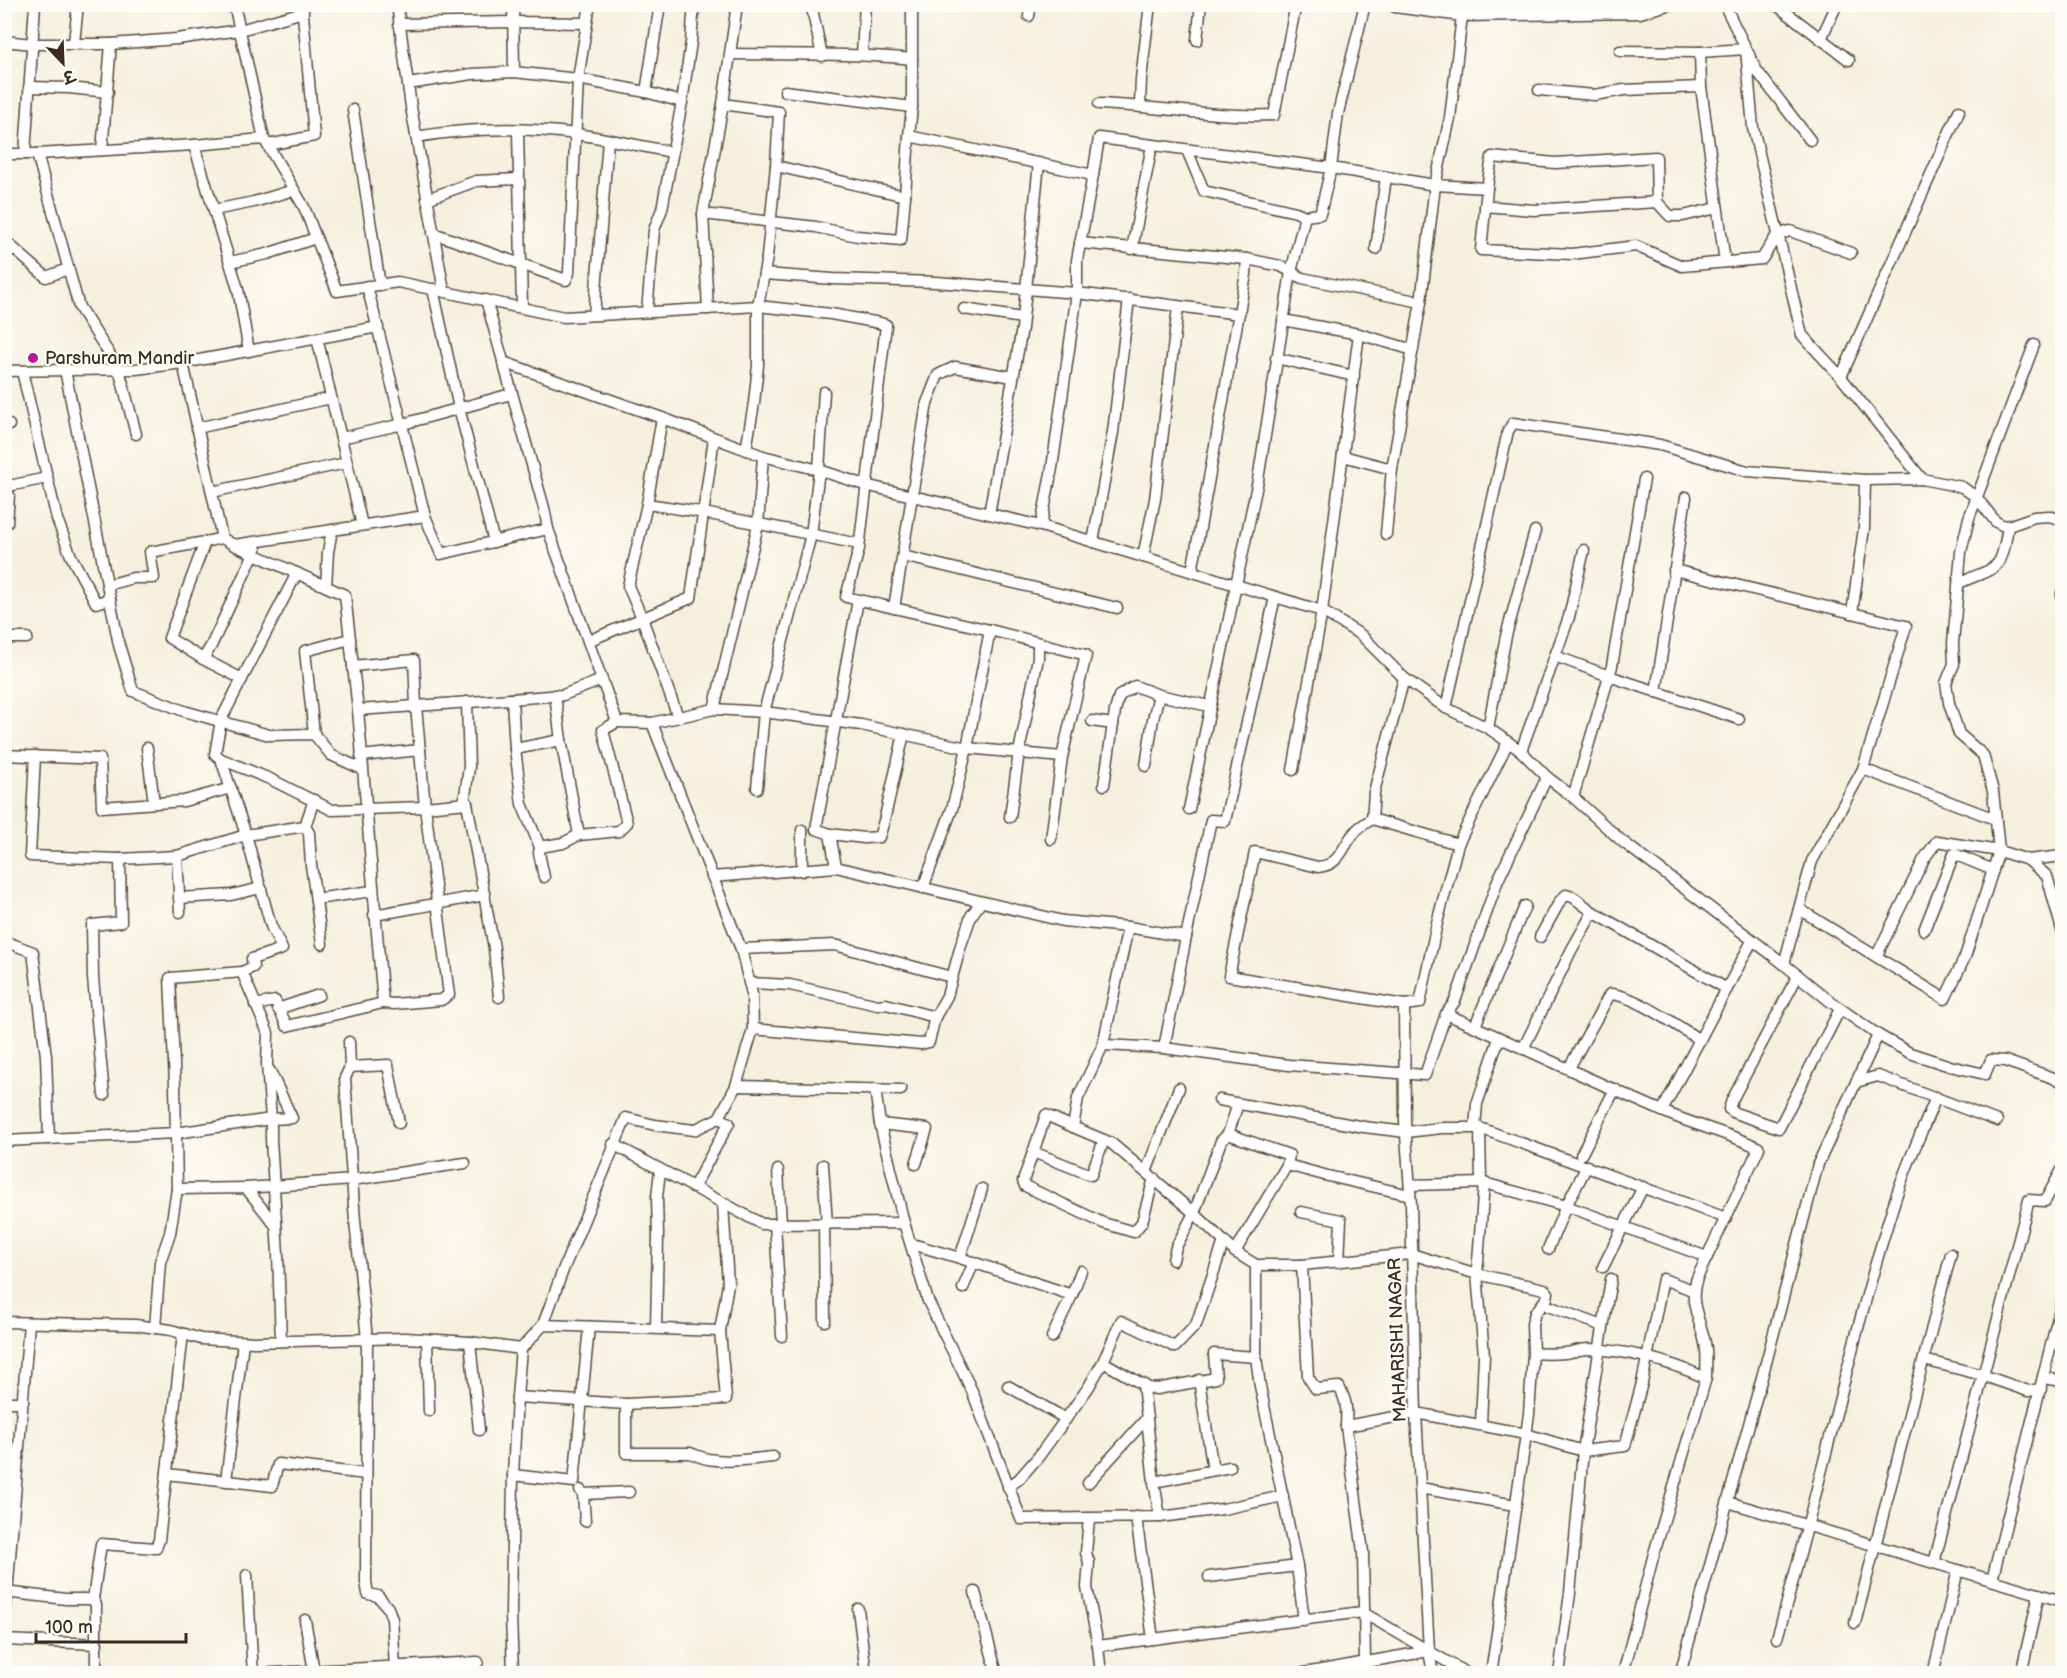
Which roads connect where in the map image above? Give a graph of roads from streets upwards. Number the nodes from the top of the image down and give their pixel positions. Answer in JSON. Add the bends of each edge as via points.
{"nodes":[{"id":1,"x":35,"y":4,"type":"edge"},
{"id":2,"x":78,"y":4,"type":"edge"},
{"id":3,"x":234,"y":4,"type":"edge"},
{"id":4,"x":397,"y":4,"type":"edge"},
{"id":5,"x":513,"y":4,"type":"edge"},
{"id":6,"x":590,"y":4,"type":"edge"},
{"id":7,"x":660,"y":4,"type":"edge"},
{"id":8,"x":694,"y":4,"type":"edge"},
{"id":9,"x":736,"y":4,"type":"edge"},
{"id":10,"x":811,"y":4,"type":"edge"},
{"id":11,"x":865,"y":4,"type":"edge"},
{"id":12,"x":912,"y":4,"type":"edge"},
{"id":13,"x":1150,"y":4,"type":"edge"},
{"id":14,"x":1201,"y":4,"type":"edge"},
{"id":15,"x":1296,"y":4,"type":"edge"},
{"id":16,"x":1365,"y":4,"type":"edge"},
{"id":17,"x":1671,"y":4,"type":"edge"},
{"id":18,"x":1724,"y":4,"type":"edge"},
{"id":19,"x":1775,"y":4,"type":"edge"},
{"id":20,"x":1837,"y":4,"type":"edge"},
{"id":21,"x":1395,"y":7,"type":"dead end"},
{"id":22,"x":302,"y":8,"type":"edge"},
{"id":23,"x":1485,"y":9,"type":"edge"},
{"id":24,"x":1790,"y":9,"type":"edge"},
{"id":25,"x":1462,"y":16,"type":"junction"},
{"id":26,"x":513,"y":22,"type":"junction"},
{"id":27,"x":586,"y":23,"type":"junction"},
{"id":28,"x":399,"y":24,"type":"junction"},
{"id":29,"x":240,"y":30,"type":"junction"},
{"id":30,"x":1821,"y":39,"type":"junction"},
{"id":31,"x":1197,"y":40,"type":"dead end"},
{"id":32,"x":4,"y":42,"type":"edge"},
{"id":33,"x":74,"y":43,"type":"junction"},
{"id":34,"x":32,"y":44,"type":"junction"},
{"id":35,"x":111,"y":44,"type":"junction"},
{"id":36,"x":1746,"y":49,"type":"junction"},
{"id":37,"x":1620,"y":51,"type":"dead end"},
{"id":38,"x":1700,"y":52,"type":"junction"},
{"id":39,"x":730,"y":54,"type":"junction"},
{"id":40,"x":862,"y":54,"type":"junction"},
{"id":41,"x":822,"y":56,"type":"junction"},
{"id":42,"x":912,"y":59,"type":"junction"},
{"id":43,"x":1849,"y":60,"type":"dead end"},
{"id":44,"x":514,"y":72,"type":"junction"},
{"id":45,"x":578,"y":79,"type":"junction"},
{"id":46,"x":408,"y":84,"type":"junction"},
{"id":47,"x":29,"y":87,"type":"junction"},
{"id":48,"x":1701,"y":87,"type":"junction"},
{"id":49,"x":1539,"y":90,"type":"dead end"},
{"id":50,"x":785,"y":91,"type":"dead end"},
{"id":51,"x":108,"y":92,"type":"junction"},
{"id":52,"x":646,"y":92,"type":"junction"},
{"id":53,"x":682,"y":102,"type":"junction"},
{"id":54,"x":723,"y":104,"type":"junction"},
{"id":55,"x":1099,"y":104,"type":"dead end"},
{"id":56,"x":1140,"y":105,"type":"junction"},
{"id":57,"x":912,"y":107,"type":"junction"},
{"id":58,"x":354,"y":110,"type":"dead end"},
{"id":59,"x":1959,"y":111,"type":"dead end"},
{"id":60,"x":518,"y":131,"type":"junction"},
{"id":61,"x":575,"y":134,"type":"junction"},
{"id":62,"x":909,"y":136,"type":"junction"},
{"id":63,"x":416,"y":137,"type":"junction"},
{"id":64,"x":608,"y":140,"type":"junction"},
{"id":65,"x":1810,"y":140,"type":"dead end"},
{"id":66,"x":266,"y":142,"type":"junction"},
{"id":67,"x":194,"y":145,"type":"junction"},
{"id":68,"x":1152,"y":145,"type":"junction"},
{"id":69,"x":102,"y":150,"type":"junction"},
{"id":70,"x":1186,"y":150,"type":"junction"},
{"id":71,"x":672,"y":152,"type":"junction"},
{"id":72,"x":4,"y":154,"type":"edge"},
{"id":73,"x":25,"y":154,"type":"junction"},
{"id":74,"x":37,"y":154,"type":"junction"},
{"id":75,"x":1039,"y":163,"type":"junction"},
{"id":76,"x":776,"y":166,"type":"junction"},
{"id":77,"x":1331,"y":168,"type":"junction"},
{"id":78,"x":1093,"y":175,"type":"junction"},
{"id":79,"x":1386,"y":177,"type":"junction"},
{"id":80,"x":519,"y":179,"type":"junction"},
{"id":81,"x":1435,"y":185,"type":"junction"},
{"id":82,"x":1487,"y":188,"type":"junction"},
{"id":83,"x":294,"y":190,"type":"junction"},
{"id":84,"x":905,"y":196,"type":"junction"},
{"id":85,"x":427,"y":199,"type":"junction"},
{"id":86,"x":1657,"y":202,"type":"junction"},
{"id":87,"x":1485,"y":206,"type":"junction"},
{"id":88,"x":1718,"y":208,"type":"junction"},
{"id":89,"x":214,"y":210,"type":"junction"},
{"id":90,"x":703,"y":214,"type":"junction"},
{"id":91,"x":1305,"y":216,"type":"junction"},
{"id":92,"x":770,"y":222,"type":"junction"},
{"id":93,"x":433,"y":233,"type":"junction"},
{"id":94,"x":1777,"y":235,"type":"junction"},
{"id":95,"x":316,"y":238,"type":"junction"},
{"id":96,"x":4,"y":240,"type":"edge"},
{"id":97,"x":1080,"y":243,"type":"junction"},
{"id":98,"x":1132,"y":249,"type":"junction"},
{"id":99,"x":1376,"y":249,"type":"dead end"},
{"id":100,"x":1851,"y":254,"type":"dead end"},
{"id":101,"x":1247,"y":259,"type":"junction"},
{"id":102,"x":230,"y":262,"type":"junction"},
{"id":103,"x":1725,"y":262,"type":"junction"},
{"id":104,"x":522,"y":266,"type":"junction"},
{"id":105,"x":68,"y":269,"type":"junction"},
{"id":106,"x":1291,"y":272,"type":"junction"},
{"id":107,"x":764,"y":274,"type":"junction"},
{"id":108,"x":380,"y":285,"type":"junction"},
{"id":109,"x":367,"y":286,"type":"junction"},
{"id":110,"x":1028,"y":289,"type":"junction"},
{"id":111,"x":439,"y":290,"type":"junction"},
{"id":112,"x":1077,"y":293,"type":"junction"},
{"id":113,"x":1129,"y":299,"type":"junction"},
{"id":114,"x":486,"y":300,"type":"junction"},
{"id":115,"x":1421,"y":302,"type":"junction"},
{"id":116,"x":759,"y":306,"type":"junction"},
{"id":117,"x":1178,"y":307,"type":"junction"},
{"id":118,"x":522,"y":308,"type":"junction"},
{"id":119,"x":708,"y":309,"type":"junction"},
{"id":120,"x":964,"y":309,"type":"dead end"},
{"id":121,"x":647,"y":312,"type":"junction"},
{"id":122,"x":1239,"y":314,"type":"junction"},
{"id":123,"x":594,"y":315,"type":"junction"},
{"id":124,"x":1022,"y":318,"type":"junction"},
{"id":125,"x":1283,"y":320,"type":"junction"},
{"id":126,"x":378,"y":327,"type":"junction"},
{"id":127,"x":1359,"y":334,"type":"junction"},
{"id":128,"x":317,"y":338,"type":"junction"},
{"id":129,"x":2034,"y":345,"type":"dead end"},
{"id":130,"x":1413,"y":350,"type":"junction"},
{"id":131,"x":249,"y":351,"type":"junction"},
{"id":132,"x":1276,"y":358,"type":"junction"},
{"id":133,"x":503,"y":362,"type":"junction"},
{"id":134,"x":183,"y":363,"type":"junction"},
{"id":135,"x":119,"y":369,"type":"junction"},
{"id":136,"x":4,"y":370,"type":"edge"},
{"id":137,"x":65,"y":370,"type":"junction"},
{"id":138,"x":22,"y":371,"type":"junction"},
{"id":139,"x":1354,"y":376,"type":"junction"},
{"id":140,"x":1013,"y":377,"type":"junction"},
{"id":141,"x":1841,"y":377,"type":"junction"},
{"id":142,"x":824,"y":392,"type":"dead end"},
{"id":143,"x":511,"y":394,"type":"junction"},
{"id":144,"x":331,"y":398,"type":"junction"},
{"id":145,"x":459,"y":408,"type":"junction"},
{"id":146,"x":662,"y":418,"type":"junction"},
{"id":147,"x":402,"y":424,"type":"junction"},
{"id":148,"x":197,"y":428,"type":"junction"},
{"id":149,"x":136,"y":434,"type":"dead end"},
{"id":150,"x":341,"y":438,"type":"junction"},
{"id":151,"x":714,"y":438,"type":"junction"},
{"id":152,"x":746,"y":450,"type":"junction"},
{"id":153,"x":763,"y":456,"type":"junction"},
{"id":154,"x":1343,"y":456,"type":"junction"},
{"id":155,"x":346,"y":463,"type":"junction"},
{"id":156,"x":1392,"y":469,"type":"junction"},
{"id":157,"x":819,"y":470,"type":"junction"},
{"id":158,"x":47,"y":478,"type":"junction"},
{"id":159,"x":1644,"y":479,"type":"dead end"},
{"id":160,"x":1922,"y":479,"type":"junction"},
{"id":161,"x":1865,"y":480,"type":"junction"},
{"id":162,"x":865,"y":485,"type":"junction"},
{"id":163,"x":4,"y":487,"type":"edge"},
{"id":164,"x":4,"y":492,"type":"edge"},
{"id":165,"x":212,"y":492,"type":"junction"},
{"id":166,"x":914,"y":496,"type":"junction"},
{"id":167,"x":1686,"y":497,"type":"dead end"},
{"id":168,"x":1976,"y":497,"type":"junction"},
{"id":169,"x":647,"y":504,"type":"junction"},
{"id":170,"x":703,"y":513,"type":"junction"},
{"id":171,"x":989,"y":514,"type":"junction"},
{"id":172,"x":425,"y":516,"type":"junction"},
{"id":173,"x":2062,"y":520,"type":"edge"},
{"id":174,"x":7,"y":523,"type":"dead end"},
{"id":175,"x":362,"y":525,"type":"junction"},
{"id":176,"x":758,"y":525,"type":"junction"},
{"id":177,"x":1041,"y":526,"type":"junction"},
{"id":178,"x":2008,"y":526,"type":"junction"},
{"id":179,"x":548,"y":529,"type":"junction"},
{"id":180,"x":332,"y":530,"type":"junction"},
{"id":181,"x":1534,"y":531,"type":"dead end"},
{"id":182,"x":1386,"y":534,"type":"dead end"},
{"id":183,"x":811,"y":535,"type":"junction"},
{"id":184,"x":222,"y":538,"type":"junction"},
{"id":185,"x":262,"y":540,"type":"junction"},
{"id":186,"x":205,"y":542,"type":"junction"},
{"id":187,"x":494,"y":542,"type":"junction"},
{"id":188,"x":1093,"y":542,"type":"junction"},
{"id":189,"x":859,"y":544,"type":"junction"},
{"id":190,"x":234,"y":545,"type":"junction"},
{"id":191,"x":1584,"y":550,"type":"dead end"},
{"id":192,"x":254,"y":554,"type":"junction"},
{"id":193,"x":903,"y":556,"type":"junction"},
{"id":194,"x":1143,"y":557,"type":"junction"},
{"id":195,"x":1674,"y":570,"type":"junction"},
{"id":196,"x":1192,"y":572,"type":"junction"},
{"id":197,"x":297,"y":573,"type":"junction"},
{"id":198,"x":1959,"y":583,"type":"junction"},
{"id":199,"x":107,"y":585,"type":"junction"},
{"id":200,"x":1236,"y":585,"type":"junction"},
{"id":201,"x":326,"y":586,"type":"junction"},
{"id":202,"x":1275,"y":597,"type":"junction"},
{"id":203,"x":110,"y":599,"type":"junction"},
{"id":204,"x":858,"y":600,"type":"junction"},
{"id":205,"x":894,"y":608,"type":"junction"},
{"id":206,"x":1117,"y":608,"type":"dead end"},
{"id":207,"x":1322,"y":611,"type":"junction"},
{"id":208,"x":1852,"y":613,"type":"junction"},
{"id":209,"x":642,"y":618,"type":"junction"},
{"id":210,"x":990,"y":630,"type":"junction"},
{"id":211,"x":4,"y":638,"type":"edge"},
{"id":212,"x":27,"y":638,"type":"dead end"},
{"id":213,"x":350,"y":639,"type":"junction"},
{"id":214,"x":588,"y":641,"type":"junction"},
{"id":215,"x":1038,"y":643,"type":"junction"},
{"id":216,"x":1556,"y":656,"type":"junction"},
{"id":217,"x":203,"y":659,"type":"junction"},
{"id":218,"x":353,"y":666,"type":"junction"},
{"id":219,"x":1609,"y":676,"type":"junction"},
{"id":220,"x":1404,"y":678,"type":"junction"},
{"id":221,"x":242,"y":679,"type":"junction"},
{"id":222,"x":602,"y":680,"type":"junction"},
{"id":223,"x":1656,"y":692,"type":"junction"},
{"id":224,"x":555,"y":695,"type":"junction"},
{"id":225,"x":1159,"y":695,"type":"junction"},
{"id":226,"x":512,"y":699,"type":"junction"},
{"id":227,"x":467,"y":702,"type":"junction"},
{"id":228,"x":416,"y":706,"type":"junction"},
{"id":229,"x":1209,"y":706,"type":"junction"},
{"id":230,"x":1446,"y":708,"type":"junction"},
{"id":231,"x":714,"y":709,"type":"junction"},
{"id":232,"x":358,"y":710,"type":"junction"},
{"id":233,"x":764,"y":712,"type":"junction"},
{"id":234,"x":678,"y":717,"type":"junction"},
{"id":235,"x":1739,"y":719,"type":"dead end"},
{"id":236,"x":221,"y":720,"type":"junction"},
{"id":237,"x":1092,"y":721,"type":"dead end"},
{"id":238,"x":617,"y":722,"type":"junction"},
{"id":239,"x":836,"y":722,"type":"junction"},
{"id":240,"x":652,"y":723,"type":"junction"},
{"id":241,"x":1113,"y":724,"type":"junction"},
{"id":242,"x":1488,"y":728,"type":"junction"},
{"id":243,"x":314,"y":734,"type":"junction"},
{"id":244,"x":904,"y":734,"type":"junction"},
{"id":245,"x":561,"y":740,"type":"junction"},
{"id":246,"x":1508,"y":742,"type":"junction"},
{"id":247,"x":147,"y":748,"type":"dead end"},
{"id":248,"x":967,"y":748,"type":"junction"},
{"id":249,"x":515,"y":749,"type":"junction"},
{"id":250,"x":420,"y":750,"type":"junction"},
{"id":251,"x":1521,"y":751,"type":"junction"},
{"id":252,"x":1019,"y":752,"type":"junction"},
{"id":253,"x":4,"y":755,"type":"edge"},
{"id":254,"x":35,"y":756,"type":"junction"},
{"id":255,"x":361,"y":756,"type":"junction"},
{"id":256,"x":1062,"y":758,"type":"junction"},
{"id":257,"x":221,"y":759,"type":"junction"},
{"id":258,"x":1146,"y":766,"type":"dead end"},
{"id":259,"x":362,"y":769,"type":"junction"},
{"id":260,"x":1863,"y":769,"type":"junction"},
{"id":261,"x":1293,"y":770,"type":"dead end"},
{"id":262,"x":1547,"y":777,"type":"junction"},
{"id":263,"x":1104,"y":785,"type":"dead end"},
{"id":264,"x":231,"y":788,"type":"junction"},
{"id":265,"x":757,"y":789,"type":"dead end"},
{"id":266,"x":1573,"y":797,"type":"junction"},
{"id":267,"x":314,"y":800,"type":"junction"},
{"id":268,"x":464,"y":802,"type":"junction"},
{"id":269,"x":154,"y":803,"type":"junction"},
{"id":270,"x":425,"y":807,"type":"junction"},
{"id":271,"x":1189,"y":809,"type":"dead end"},
{"id":272,"x":365,"y":810,"type":"junction"},
{"id":273,"x":1010,"y":817,"type":"dead end"},
{"id":274,"x":1372,"y":819,"type":"junction"},
{"id":275,"x":1995,"y":819,"type":"junction"},
{"id":276,"x":305,"y":826,"type":"junction"},
{"id":277,"x":802,"y":830,"type":"dead end"},
{"id":278,"x":830,"y":834,"type":"junction"},
{"id":279,"x":246,"y":835,"type":"junction"},
{"id":280,"x":579,"y":835,"type":"junction"},
{"id":281,"x":1051,"y":839,"type":"dead end"},
{"id":282,"x":1458,"y":844,"type":"junction"},
{"id":283,"x":540,"y":847,"type":"junction"},
{"id":284,"x":1999,"y":851,"type":"junction"},
{"id":285,"x":177,"y":856,"type":"junction"},
{"id":286,"x":2062,"y":856,"type":"edge"},
{"id":287,"x":120,"y":860,"type":"junction"},
{"id":288,"x":2028,"y":860,"type":"junction"},
{"id":289,"x":836,"y":867,"type":"junction"},
{"id":290,"x":1993,"y":870,"type":"junction"},
{"id":291,"x":802,"y":871,"type":"junction"},
{"id":292,"x":544,"y":877,"type":"dead end"},
{"id":293,"x":712,"y":877,"type":"junction"},
{"id":294,"x":261,"y":888,"type":"junction"},
{"id":295,"x":923,"y":888,"type":"junction"},
{"id":296,"x":372,"y":891,"type":"junction"},
{"id":297,"x":485,"y":895,"type":"junction"},
{"id":298,"x":179,"y":898,"type":"junction"},
{"id":299,"x":316,"y":899,"type":"junction"},
{"id":300,"x":981,"y":902,"type":"junction"},
{"id":301,"x":437,"y":904,"type":"junction"},
{"id":302,"x":1525,"y":906,"type":"dead end"},
{"id":303,"x":1799,"y":909,"type":"junction"},
{"id":304,"x":180,"y":912,"type":"dead end"},
{"id":305,"x":1593,"y":912,"type":"junction"},
{"id":306,"x":374,"y":915,"type":"junction"},
{"id":307,"x":1128,"y":927,"type":"junction"},
{"id":308,"x":1924,"y":930,"type":"dead end"},
{"id":309,"x":2062,"y":930,"type":"edge"},
{"id":310,"x":1186,"y":937,"type":"junction"},
{"id":311,"x":1540,"y":937,"type":"dead end"},
{"id":312,"x":4,"y":941,"type":"edge"},
{"id":313,"x":1752,"y":941,"type":"junction"},
{"id":314,"x":322,"y":944,"type":"dead end"},
{"id":315,"x":741,"y":949,"type":"junction"},
{"id":316,"x":1877,"y":955,"type":"junction"},
{"id":317,"x":1784,"y":964,"type":"junction"},
{"id":318,"x":242,"y":972,"type":"junction"},
{"id":319,"x":1798,"y":975,"type":"junction"},
{"id":320,"x":951,"y":977,"type":"junction"},
{"id":321,"x":749,"y":983,"type":"junction"},
{"id":322,"x":1727,"y":989,"type":"junction"},
{"id":323,"x":319,"y":994,"type":"dead end"},
{"id":324,"x":499,"y":997,"type":"dead end"},
{"id":325,"x":382,"y":1003,"type":"junction"},
{"id":326,"x":255,"y":1005,"type":"junction"},
{"id":327,"x":1404,"y":1005,"type":"junction"},
{"id":328,"x":278,"y":1009,"type":"junction"},
{"id":329,"x":1840,"y":1009,"type":"junction"},
{"id":330,"x":1446,"y":1014,"type":"junction"},
{"id":331,"x":934,"y":1017,"type":"junction"},
{"id":332,"x":1475,"y":1026,"type":"junction"},
{"id":333,"x":753,"y":1029,"type":"junction"},
{"id":334,"x":1878,"y":1035,"type":"junction"},
{"id":335,"x":1499,"y":1038,"type":"junction"},
{"id":336,"x":1700,"y":1040,"type":"junction"},
{"id":337,"x":349,"y":1042,"type":"dead end"},
{"id":338,"x":1103,"y":1045,"type":"junction"},
{"id":339,"x":1164,"y":1048,"type":"junction"},
{"id":340,"x":1523,"y":1049,"type":"junction"},
{"id":341,"x":267,"y":1064,"type":"junction"},
{"id":342,"x":350,"y":1067,"type":"junction"},
{"id":343,"x":1569,"y":1068,"type":"junction"},
{"id":344,"x":1405,"y":1074,"type":"junction"},
{"id":345,"x":2062,"y":1081,"type":"edge"},
{"id":346,"x":1856,"y":1082,"type":"junction"},
{"id":347,"x":736,"y":1086,"type":"junction"},
{"id":348,"x":1179,"y":1088,"type":"dead end"},
{"id":349,"x":876,"y":1089,"type":"junction"},
{"id":350,"x":1615,"y":1089,"type":"junction"},
{"id":351,"x":901,"y":1090,"type":"dead end"},
{"id":352,"x":104,"y":1095,"type":"dead end"},
{"id":353,"x":1936,"y":1097,"type":"junction"},
{"id":354,"x":1219,"y":1100,"type":"dead end"},
{"id":355,"x":1238,"y":1104,"type":"junction"},
{"id":356,"x":1662,"y":1111,"type":"junction"},
{"id":357,"x":719,"y":1118,"type":"junction"},
{"id":358,"x":271,"y":1119,"type":"junction"},
{"id":359,"x":1997,"y":1121,"type":"dead end"},
{"id":360,"x":399,"y":1123,"type":"dead end"},
{"id":361,"x":880,"y":1124,"type":"junction"},
{"id":362,"x":1073,"y":1127,"type":"junction"},
{"id":363,"x":1478,"y":1128,"type":"junction"},
{"id":364,"x":1406,"y":1132,"type":"junction"},
{"id":365,"x":176,"y":1133,"type":"junction"},
{"id":366,"x":1228,"y":1134,"type":"junction"},
{"id":367,"x":48,"y":1139,"type":"junction"},
{"id":368,"x":1104,"y":1140,"type":"junction"},
{"id":369,"x":4,"y":1141,"type":"edge"},
{"id":370,"x":613,"y":1144,"type":"junction"},
{"id":371,"x":1033,"y":1152,"type":"junction"},
{"id":372,"x":1581,"y":1155,"type":"dead end"},
{"id":373,"x":465,"y":1164,"type":"dead end"},
{"id":374,"x":916,"y":1164,"type":"dead end"},
{"id":375,"x":1287,"y":1165,"type":"junction"},
{"id":376,"x":823,"y":1166,"type":"dead end"},
{"id":377,"x":1587,"y":1166,"type":"junction"},
{"id":378,"x":660,"y":1170,"type":"junction"},
{"id":379,"x":778,"y":1170,"type":"dead end"},
{"id":380,"x":2062,"y":1170,"type":"edge"},
{"id":381,"x":1150,"y":1175,"type":"junction"},
{"id":382,"x":352,"y":1180,"type":"junction"},
{"id":383,"x":1483,"y":1183,"type":"junction"},
{"id":384,"x":273,"y":1185,"type":"junction"},
{"id":385,"x":1643,"y":1187,"type":"junction"},
{"id":386,"x":246,"y":1188,"type":"junction"},
{"id":387,"x":693,"y":1188,"type":"junction"},
{"id":388,"x":177,"y":1189,"type":"junction"},
{"id":389,"x":982,"y":1189,"type":"dead end"},
{"id":390,"x":1410,"y":1190,"type":"junction"},
{"id":391,"x":723,"y":1204,"type":"junction"},
{"id":392,"x":1566,"y":1206,"type":"junction"},
{"id":393,"x":1301,"y":1212,"type":"dead end"},
{"id":394,"x":1194,"y":1213,"type":"junction"},
{"id":395,"x":1726,"y":1218,"type":"junction"},
{"id":396,"x":826,"y":1223,"type":"junction"},
{"id":397,"x":904,"y":1223,"type":"junction"},
{"id":398,"x":778,"y":1224,"type":"junction"},
{"id":399,"x":276,"y":1226,"type":"junction"},
{"id":400,"x":1622,"y":1227,"type":"junction"},
{"id":401,"x":1224,"y":1241,"type":"junction"},
{"id":402,"x":912,"y":1244,"type":"junction"},
{"id":403,"x":1548,"y":1249,"type":"dead end"},
{"id":404,"x":1235,"y":1252,"type":"junction"},
{"id":405,"x":1411,"y":1254,"type":"junction"},
{"id":406,"x":1951,"y":1254,"type":"dead end"},
{"id":407,"x":1707,"y":1257,"type":"junction"},
{"id":408,"x":960,"y":1258,"type":"junction"},
{"id":409,"x":1173,"y":1260,"type":"dead end"},
{"id":410,"x":974,"y":1262,"type":"junction"},
{"id":411,"x":1339,"y":1262,"type":"junction"},
{"id":412,"x":1256,"y":1265,"type":"junction"},
{"id":413,"x":1302,"y":1265,"type":"junction"},
{"id":414,"x":1603,"y":1267,"type":"dead end"},
{"id":415,"x":1081,"y":1271,"type":"dead end"},
{"id":416,"x":1477,"y":1274,"type":"junction"},
{"id":417,"x":1611,"y":1279,"type":"dead end"},
{"id":418,"x":963,"y":1288,"type":"dead end"},
{"id":419,"x":1692,"y":1290,"type":"junction"},
{"id":420,"x":1072,"y":1295,"type":"junction"},
{"id":421,"x":2062,"y":1300,"type":"edge"},
{"id":422,"x":1548,"y":1306,"type":"dead end"},
{"id":423,"x":825,"y":1321,"type":"dead end"},
{"id":424,"x":4,"y":1322,"type":"edge"},
{"id":425,"x":29,"y":1323,"type":"junction"},
{"id":426,"x":543,"y":1325,"type":"junction"},
{"id":427,"x":1603,"y":1326,"type":"junction"},
{"id":428,"x":589,"y":1327,"type":"junction"},
{"id":429,"x":155,"y":1328,"type":"junction"},
{"id":430,"x":656,"y":1328,"type":"junction"},
{"id":431,"x":720,"y":1331,"type":"junction"},
{"id":432,"x":2059,"y":1331,"type":"edge"},
{"id":433,"x":183,"y":1334,"type":"junction"},
{"id":434,"x":782,"y":1336,"type":"dead end"},
{"id":435,"x":1052,"y":1337,"type":"dead end"},
{"id":436,"x":367,"y":1339,"type":"junction"},
{"id":437,"x":427,"y":1340,"type":"junction"},
{"id":438,"x":243,"y":1341,"type":"junction"},
{"id":439,"x":281,"y":1341,"type":"junction"},
{"id":440,"x":470,"y":1342,"type":"junction"},
{"id":441,"x":521,"y":1349,"type":"junction"},
{"id":442,"x":1599,"y":1350,"type":"junction"},
{"id":443,"x":1533,"y":1353,"type":"junction"},
{"id":444,"x":1256,"y":1357,"type":"junction"},
{"id":445,"x":1646,"y":1358,"type":"junction"},
{"id":446,"x":1924,"y":1360,"type":"junction"},
{"id":447,"x":1103,"y":1362,"type":"junction"},
{"id":448,"x":1982,"y":1375,"type":"junction"},
{"id":449,"x":1706,"y":1378,"type":"junction"},
{"id":450,"x":2044,"y":1378,"type":"junction"},
{"id":451,"x":1199,"y":1380,"type":"junction"},
{"id":452,"x":2062,"y":1381,"type":"edge"},
{"id":453,"x":1143,"y":1384,"type":"junction"},
{"id":454,"x":1008,"y":1386,"type":"dead end"},
{"id":455,"x":2041,"y":1389,"type":"junction"},
{"id":456,"x":518,"y":1397,"type":"junction"},
{"id":457,"x":581,"y":1401,"type":"junction"},
{"id":458,"x":4,"y":1402,"type":"edge"},
{"id":459,"x":23,"y":1402,"type":"junction"},
{"id":460,"x":626,"y":1404,"type":"junction"},
{"id":461,"x":429,"y":1412,"type":"dead end"},
{"id":462,"x":1416,"y":1413,"type":"junction"},
{"id":463,"x":1146,"y":1418,"type":"junction"},
{"id":464,"x":1066,"y":1419,"type":"junction"},
{"id":465,"x":1481,"y":1424,"type":"junction"},
{"id":466,"x":1346,"y":1426,"type":"junction"},
{"id":467,"x":479,"y":1430,"type":"dead end"},
{"id":468,"x":1526,"y":1434,"type":"junction"},
{"id":469,"x":1583,"y":1451,"type":"junction"},
{"id":470,"x":773,"y":1457,"type":"dead end"},
{"id":471,"x":1230,"y":1467,"type":"dead end"},
{"id":472,"x":1213,"y":1470,"type":"junction"},
{"id":473,"x":167,"y":1474,"type":"junction"},
{"id":474,"x":366,"y":1474,"type":"junction"},
{"id":475,"x":513,"y":1475,"type":"junction"},
{"id":476,"x":226,"y":1481,"type":"junction"},
{"id":477,"x":574,"y":1482,"type":"junction"},
{"id":478,"x":1154,"y":1482,"type":"junction"},
{"id":479,"x":1088,"y":1483,"type":"dead end"},
{"id":480,"x":1008,"y":1487,"type":"junction"},
{"id":481,"x":1420,"y":1488,"type":"junction"},
{"id":482,"x":629,"y":1492,"type":"dead end"},
{"id":483,"x":583,"y":1494,"type":"junction"},
{"id":484,"x":1283,"y":1496,"type":"junction"},
{"id":485,"x":1728,"y":1502,"type":"junction"},
{"id":486,"x":1515,"y":1504,"type":"junction"},
{"id":487,"x":1160,"y":1516,"type":"junction"},
{"id":488,"x":1136,"y":1517,"type":"junction"},
{"id":489,"x":1089,"y":1518,"type":"junction"},
{"id":490,"x":585,"y":1521,"type":"dead end"},
{"id":491,"x":1809,"y":1526,"type":"junction"},
{"id":492,"x":1876,"y":1546,"type":"junction"},
{"id":493,"x":1934,"y":1563,"type":"junction"},
{"id":494,"x":1297,"y":1566,"type":"junction"},
{"id":495,"x":1958,"y":1570,"type":"junction"},
{"id":496,"x":247,"y":1575,"type":"dead end"},
{"id":497,"x":1209,"y":1577,"type":"dead end"},
{"id":498,"x":1992,"y":1580,"type":"junction"},
{"id":499,"x":6,"y":1592,"type":"edge"},
{"id":500,"x":975,"y":1592,"type":"dead end"},
{"id":501,"x":2038,"y":1594,"type":"junction"},
{"id":502,"x":93,"y":1599,"type":"junction"},
{"id":503,"x":2062,"y":1601,"type":"edge"},
{"id":504,"x":858,"y":1609,"type":"dead end"},
{"id":505,"x":1362,"y":1612,"type":"junction"},
{"id":506,"x":305,"y":1620,"type":"dead end"},
{"id":507,"x":1304,"y":1620,"type":"junction"},
{"id":508,"x":1855,"y":1623,"type":"dead end"},
{"id":509,"x":4,"y":1631,"type":"edge"},
{"id":510,"x":1778,"y":1638,"type":"dead end"},
{"id":511,"x":1153,"y":1639,"type":"junction"},
{"id":512,"x":4,"y":1641,"type":"edge"},
{"id":513,"x":97,"y":1644,"type":"junction"},
{"id":514,"x":1098,"y":1646,"type":"junction"},
{"id":515,"x":1429,"y":1651,"type":"junction"},
{"id":516,"x":478,"y":1662,"type":"dead end"},
{"id":517,"x":1365,"y":1662,"type":"junction"},
{"id":518,"x":395,"y":1666,"type":"junction"},
{"id":519,"x":314,"y":1671,"type":"junction"},
{"id":520,"x":292,"y":1673,"type":"edge"},
{"id":521,"x":96,"y":1674,"type":"edge"},
{"id":522,"x":254,"y":1674,"type":"edge"},
{"id":523,"x":513,"y":1674,"type":"edge"},
{"id":524,"x":866,"y":1674,"type":"edge"},
{"id":525,"x":997,"y":1674,"type":"edge"},
{"id":526,"x":1101,"y":1674,"type":"edge"},
{"id":527,"x":1299,"y":1674,"type":"edge"},
{"id":528,"x":1432,"y":1674,"type":"edge"},
{"id":529,"x":1468,"y":1674,"type":"edge"},
{"id":530,"x":1491,"y":1674,"type":"edge"},
{"id":531,"x":1559,"y":1674,"type":"edge"},
{"id":532,"x":1623,"y":1674,"type":"edge"},
{"id":533,"x":1680,"y":1674,"type":"edge"},
{"id":534,"x":1933,"y":1674,"type":"edge"},
{"id":535,"x":2021,"y":1674,"type":"edge"}],
"edges":[{"from":1,"to":34,"type":"street"},
{"from":2,"to":33,"type":"street"},
{"from":3,"to":29,"type":"street"},
{"from":4,"to":28,"type":"street"},
{"from":5,"to":26,"type":"street"},
{"from":6,"to":27,"type":"street"},
{"from":7,"to":52,"type":"street"},
{"from":8,"to":53,"type":"street"},
{"from":9,"to":39,"type":"street"},
{"from":10,"to":41,"type":"street"},
{"from":11,"to":40,"type":"street"},
{"from":12,"to":42,"type":"street"},
{"from":13,"to":56,"type":"street"},
{"from":14,"to":31,"type":"street"},
{"from":15,"to":56,"type":"street","via":[[1274,115]]},
{"from":16,"to":77,"type":"street","via":[[1338,113]]},
{"from":17,"to":23,"type":"street","via":[[1640,13]]},
{"from":18,"to":36,"type":"street"},
{"from":19,"to":24,"type":"street"},
{"from":20,"to":30,"type":"street"},
{"from":21,"to":25,"type":"street"},
{"from":22,"to":29,"type":"street"},
{"from":22,"to":66,"type":"street","via":[[314,136]]},
{"from":23,"to":25,"type":"street"},
{"from":24,"to":30,"type":"street","via":[[1790,17]]},
{"from":25,"to":81,"type":"street","via":[[1450,118]]},
{"from":26,"to":27,"type":"street"},
{"from":26,"to":28,"type":"street"},
{"from":26,"to":44,"type":"street"},
{"from":27,"to":45,"type":"street"},
{"from":28,"to":46,"type":"street"},
{"from":29,"to":35,"type":"street"},
{"from":29,"to":66,"type":"street"},
{"from":30,"to":43,"type":"street"},
{"from":32,"to":34,"type":"street"},
{"from":33,"to":34,"type":"street"},
{"from":33,"to":35,"type":"street"},
{"from":34,"to":47,"type":"street"},
{"from":35,"to":51,"type":"street"},
{"from":36,"to":38,"type":"street"},
{"from":36,"to":65,"type":"street","via":[[1757,71]]},
{"from":36,"to":94,"type":"street","via":[[1753,128]]},
{"from":37,"to":38,"type":"street"},
{"from":38,"to":48,"type":"street"},
{"from":39,"to":41,"type":"street"},
{"from":39,"to":54,"type":"street"},
{"from":40,"to":41,"type":"street"},
{"from":40,"to":42,"type":"street"},
{"from":42,"to":57,"type":"street"},
{"from":44,"to":45,"type":"street"},
{"from":44,"to":46,"type":"street"},
{"from":45,"to":52,"type":"street"},
{"from":45,"to":61,"type":"street"},
{"from":46,"to":63,"type":"street"},
{"from":47,"to":51,"type":"street"},
{"from":47,"to":73,"type":"street"},
{"from":48,"to":49,"type":"street","via":[[1594,94]]},
{"from":48,"to":88,"type":"street"},
{"from":50,"to":57,"type":"street"},
{"from":51,"to":69,"type":"street"},
{"from":52,"to":53,"type":"street"},
{"from":53,"to":71,"type":"street"},
{"from":54,"to":76,"type":"street","via":[[779,112]]},
{"from":54,"to":90,"type":"street"},
{"from":55,"to":56,"type":"street"},
{"from":57,"to":62,"type":"street"},
{"from":58,"to":108,"type":"street"},
{"from":59,"to":141,"type":"street"},
{"from":60,"to":61,"type":"street"},
{"from":60,"to":63,"type":"street","via":[[449,132]]},
{"from":60,"to":80,"type":"street"},
{"from":61,"to":64,"type":"street"},
{"from":61,"to":104,"type":"street","via":[[569,273],[566,280]]},
{"from":62,"to":75,"type":"street"},
{"from":62,"to":84,"type":"street"},
{"from":63,"to":85,"type":"street"},
{"from":64,"to":71,"type":"street"},
{"from":64,"to":123,"type":"street"},
{"from":66,"to":67,"type":"street"},
{"from":66,"to":83,"type":"street"},
{"from":67,"to":69,"type":"street"},
{"from":67,"to":89,"type":"street"},
{"from":68,"to":70,"type":"street"},
{"from":68,"to":78,"type":"street","via":[[1099,138]]},
{"from":68,"to":98,"type":"street"},
{"from":69,"to":74,"type":"street"},
{"from":70,"to":77,"type":"street"},
{"from":70,"to":91,"type":"street","via":[[1204,191]]},
{"from":71,"to":121,"type":"street","via":[[662,209],[654,230]]},
{"from":72,"to":73,"type":"street"},
{"from":73,"to":74,"type":"street"},
{"from":74,"to":105,"type":"street"},
{"from":75,"to":78,"type":"street"},
{"from":75,"to":110,"type":"street"},
{"from":76,"to":84,"type":"street"},
{"from":76,"to":92,"type":"street"},
{"from":77,"to":79,"type":"street"},
{"from":77,"to":91,"type":"street","via":[[1320,214]]},
{"from":78,"to":97,"type":"street"},
{"from":79,"to":81,"type":"street"},
{"from":79,"to":99,"type":"street"},
{"from":80,"to":85,"type":"street","via":[[476,181]]},
{"from":80,"to":104,"type":"street"},
{"from":81,"to":82,"type":"street"},
{"from":81,"to":115,"type":"street"},
{"from":82,"to":86,"type":"street","via":[[1492,157],[1555,163],[1656,157]]},
{"from":82,"to":87,"type":"street"},
{"from":83,"to":89,"type":"street"},
{"from":83,"to":95,"type":"street"},
{"from":84,"to":92,"type":"street","via":[[901,240]]},
{"from":85,"to":93,"type":"street"},
{"from":86,"to":87,"type":"street","via":[[1534,210]]},
{"from":86,"to":88,"type":"street","via":[[1670,216]]},
{"from":87,"to":103,"type":"street","via":[[1481,250],[1572,254],[1636,246],[1682,266]]},
{"from":88,"to":103,"type":"street"},
{"from":89,"to":102,"type":"street"},
{"from":90,"to":92,"type":"street"},
{"from":90,"to":119,"type":"street"},
{"from":91,"to":106,"type":"street"},
{"from":92,"to":107,"type":"street"},
{"from":93,"to":104,"type":"street"},
{"from":93,"to":111,"type":"street"},
{"from":94,"to":100,"type":"street","via":[[1790,231]]},
{"from":94,"to":103,"type":"street","via":[[1762,259]]},
{"from":94,"to":141,"type":"street","via":[[1802,335]]},
{"from":95,"to":102,"type":"street"},
{"from":95,"to":109,"type":"street","via":[[337,291]]},
{"from":96,"to":105,"type":"street","via":[[46,277]]},
{"from":97,"to":98,"type":"street"},
{"from":97,"to":112,"type":"street"},
{"from":98,"to":101,"type":"street"},
{"from":101,"to":106,"type":"street"},
{"from":101,"to":122,"type":"street"},
{"from":102,"to":131,"type":"street"},
{"from":104,"to":118,"type":"street"},
{"from":105,"to":135,"type":"street","via":[[79,307]]},
{"from":106,"to":115,"type":"street","via":[[1302,278]]},
{"from":106,"to":125,"type":"street"},
{"from":107,"to":110,"type":"street"},
{"from":107,"to":116,"type":"street"},
{"from":108,"to":109,"type":"street"},
{"from":108,"to":111,"type":"street","via":[[398,282]]},
{"from":109,"to":126,"type":"street"},
{"from":110,"to":112,"type":"street"},
{"from":110,"to":124,"type":"street"},
{"from":111,"to":114,"type":"street"},
{"from":111,"to":145,"type":"street"},
{"from":112,"to":113,"type":"street"},
{"from":112,"to":177,"type":"street"},
{"from":113,"to":117,"type":"street"},
{"from":113,"to":188,"type":"street","via":[[1113,432]]},
{"from":114,"to":118,"type":"street"},
{"from":114,"to":133,"type":"street"},
{"from":115,"to":130,"type":"street"},
{"from":116,"to":119,"type":"street"},
{"from":116,"to":152,"type":"street","via":[[758,365]]},
{"from":116,"to":162,"type":"street","via":[[886,325]]},
{"from":117,"to":122,"type":"street"},
{"from":117,"to":194,"type":"street","via":[[1155,499]]},
{"from":118,"to":123,"type":"street","via":[[564,316]]},
{"from":119,"to":121,"type":"street"},
{"from":120,"to":124,"type":"street"},
{"from":121,"to":123,"type":"street"},
{"from":122,"to":196,"type":"street"},
{"from":124,"to":140,"type":"street"},
{"from":125,"to":127,"type":"street"},
{"from":125,"to":132,"type":"street"},
{"from":126,"to":128,"type":"street"},
{"from":126,"to":147,"type":"street"},
{"from":127,"to":130,"type":"street"},
{"from":127,"to":139,"type":"street"},
{"from":128,"to":131,"type":"street"},
{"from":128,"to":144,"type":"street"},
{"from":129,"to":168,"type":"street"},
{"from":130,"to":156,"type":"street"},
{"from":131,"to":134,"type":"street"},
{"from":132,"to":139,"type":"street"},
{"from":132,"to":200,"type":"street","via":[[1258,480]]},
{"from":133,"to":143,"type":"street"},
{"from":133,"to":146,"type":"street"},
{"from":134,"to":135,"type":"street"},
{"from":134,"to":148,"type":"street"},
{"from":135,"to":137,"type":"street"},
{"from":135,"to":149,"type":"street"},
{"from":136,"to":138,"type":"street"},
{"from":137,"to":138,"type":"street"},
{"from":137,"to":199,"type":"street"},
{"from":138,"to":158,"type":"street"},
{"from":139,"to":154,"type":"street"},
{"from":140,"to":166,"type":"street","via":[[955,368],[938,375],[927,403]]},
{"from":140,"to":171,"type":"street"},
{"from":141,"to":160,"type":"street"},
{"from":142,"to":157,"type":"street"},
{"from":143,"to":145,"type":"street"},
{"from":143,"to":179,"type":"street"},
{"from":144,"to":148,"type":"street"},
{"from":144,"to":150,"type":"street"},
{"from":145,"to":147,"type":"street"},
{"from":145,"to":187,"type":"street"},
{"from":146,"to":151,"type":"street"},
{"from":146,"to":169,"type":"street"},
{"from":147,"to":150,"type":"street"},
{"from":147,"to":172,"type":"street"},
{"from":148,"to":165,"type":"street"},
{"from":150,"to":155,"type":"street"},
{"from":151,"to":152,"type":"street"},
{"from":151,"to":170,"type":"street"},
{"from":152,"to":153,"type":"street"},
{"from":153,"to":157,"type":"street"},
{"from":153,"to":176,"type":"street"},
{"from":154,"to":156,"type":"street"},
{"from":154,"to":207,"type":"street"},
{"from":155,"to":165,"type":"street"},
{"from":155,"to":175,"type":"street"},
{"from":156,"to":182,"type":"street"},
{"from":157,"to":162,"type":"street"},
{"from":157,"to":183,"type":"street"},
{"from":158,"to":163,"type":"street"},
{"from":158,"to":203,"type":"street","via":[[71,556],[96,603]]},
{"from":159,"to":219,"type":"street"},
{"from":160,"to":161,"type":"street"},
{"from":160,"to":168,"type":"street","via":[[1962,487]]},
{"from":161,"to":208,"type":"street","via":[[1864,528]]},
{"from":161,"to":230,"type":"street","via":[[1747,471],[1660,445],[1513,423],[1508,431]]},
{"from":162,"to":166,"type":"street"},
{"from":162,"to":189,"type":"street"},
{"from":164,"to":174,"type":"street","via":[[9,495]]},
{"from":165,"to":184,"type":"street"},
{"from":166,"to":171,"type":"street"},
{"from":166,"to":193,"type":"street"},
{"from":167,"to":195,"type":"street"},
{"from":168,"to":178,"type":"street","via":[[1996,522]]},
{"from":168,"to":198,"type":"street","via":[[1961,552]]},
{"from":169,"to":170,"type":"street"},
{"from":169,"to":209,"type":"street","via":[[628,586]]},
{"from":170,"to":176,"type":"street"},
{"from":170,"to":209,"type":"street","via":[[691,598]]},
{"from":171,"to":177,"type":"street"},
{"from":172,"to":175,"type":"street"},
{"from":172,"to":187,"type":"street","via":[[441,554]]},
{"from":173,"to":178,"type":"street","via":[[2034,517]]},
{"from":175,"to":180,"type":"street"},
{"from":176,"to":183,"type":"street"},
{"from":176,"to":231,"type":"street"},
{"from":177,"to":188,"type":"street"},
{"from":178,"to":198,"type":"street","via":[[2004,555],[1997,566]]},
{"from":179,"to":187,"type":"street"},
{"from":179,"to":214,"type":"street"},
{"from":180,"to":185,"type":"street"},
{"from":180,"to":201,"type":"street"},
{"from":181,"to":242,"type":"street","via":[[1506,636]]},
{"from":183,"to":189,"type":"street"},
{"from":183,"to":233,"type":"street"},
{"from":184,"to":186,"type":"street"},
{"from":184,"to":190,"type":"street"},
{"from":185,"to":190,"type":"street"},
{"from":185,"to":192,"type":"street"},
{"from":186,"to":199,"type":"street","via":[[150,552],[154,578],[133,578]]},
{"from":186,"to":217,"type":"street","via":[[169,638]]},
{"from":188,"to":194,"type":"street"},
{"from":189,"to":204,"type":"street","via":[[846,597]]},
{"from":190,"to":192,"type":"street"},
{"from":191,"to":216,"type":"street"},
{"from":192,"to":197,"type":"street"},
{"from":192,"to":217,"type":"street"},
{"from":193,"to":205,"type":"street"},
{"from":193,"to":206,"type":"street"},
{"from":194,"to":196,"type":"street"},
{"from":195,"to":208,"type":"street"},
{"from":195,"to":223,"type":"street"},
{"from":196,"to":200,"type":"street"},
{"from":197,"to":201,"type":"street"},
{"from":197,"to":221,"type":"street"},
{"from":198,"to":275,"type":"street","via":[[1953,664],[1946,683],[1959,734],[1983,755],[1993,791]]},
{"from":199,"to":203,"type":"street"},
{"from":200,"to":202,"type":"street"},
{"from":200,"to":229,"type":"street"},
{"from":201,"to":213,"type":"street","via":[[345,595]]},
{"from":202,"to":207,"type":"street"},
{"from":202,"to":310,"type":"street","via":[[1226,821],[1211,820]]},
{"from":203,"to":236,"type":"street","via":[[133,691],[184,711]]},
{"from":204,"to":205,"type":"street"},
{"from":204,"to":239,"type":"street"},
{"from":205,"to":210,"type":"street"},
{"from":207,"to":220,"type":"street","via":[[1361,635]]},
{"from":207,"to":261,"type":"street"},
{"from":208,"to":260,"type":"street","via":[[1906,627]]},
{"from":209,"to":214,"type":"street"},
{"from":209,"to":234,"type":"street"},
{"from":210,"to":215,"type":"street"},
{"from":210,"to":248,"type":"street"},
{"from":211,"to":212,"type":"street"},
{"from":213,"to":218,"type":"street"},
{"from":213,"to":243,"type":"street","via":[[305,651]]},
{"from":214,"to":222,"type":"street"},
{"from":215,"to":252,"type":"street"},
{"from":215,"to":256,"type":"street","via":[[1086,655]]},
{"from":216,"to":219,"type":"street"},
{"from":216,"to":251,"type":"street"},
{"from":217,"to":221,"type":"street"},
{"from":218,"to":228,"type":"street","via":[[414,660]]},
{"from":218,"to":232,"type":"street"},
{"from":219,"to":223,"type":"street"},
{"from":219,"to":266,"type":"street"},
{"from":220,"to":230,"type":"street"},
{"from":220,"to":274,"type":"street","via":[[1374,792]]},
{"from":221,"to":236,"type":"street"},
{"from":222,"to":224,"type":"street"},
{"from":222,"to":238,"type":"street"},
{"from":223,"to":235,"type":"street"},
{"from":224,"to":226,"type":"street"},
{"from":224,"to":245,"type":"street"},
{"from":225,"to":229,"type":"street"},
{"from":225,"to":241,"type":"street","via":[[1135,686],[1119,696]]},
{"from":225,"to":258,"type":"street"},
{"from":226,"to":227,"type":"street"},
{"from":226,"to":249,"type":"street"},
{"from":227,"to":228,"type":"street"},
{"from":227,"to":268,"type":"street","via":[[469,767]]},
{"from":228,"to":232,"type":"street"},
{"from":228,"to":250,"type":"street"},
{"from":229,"to":271,"type":"street"},
{"from":230,"to":242,"type":"street"},
{"from":231,"to":233,"type":"street"},
{"from":231,"to":234,"type":"street"},
{"from":232,"to":255,"type":"street"},
{"from":233,"to":239,"type":"street"},
{"from":233,"to":265,"type":"street"},
{"from":234,"to":240,"type":"street"},
{"from":236,"to":243,"type":"street","via":[[269,735]]},
{"from":236,"to":257,"type":"street","via":[[215,754]]},
{"from":237,"to":241,"type":"street"},
{"from":238,"to":240,"type":"street"},
{"from":238,"to":280,"type":"street","via":[[603,730],[627,823],[619,831]]},
{"from":239,"to":244,"type":"street"},
{"from":239,"to":278,"type":"street","via":[[816,829]]},
{"from":240,"to":293,"type":"street"},
{"from":241,"to":263,"type":"street"},
{"from":242,"to":246,"type":"street"},
{"from":243,"to":259,"type":"street","via":[[331,755]]},
{"from":244,"to":248,"type":"street"},
{"from":244,"to":278,"type":"street","via":[[879,837]]},
{"from":245,"to":249,"type":"street"},
{"from":245,"to":280,"type":"street"},
{"from":246,"to":251,"type":"street"},
{"from":246,"to":282,"type":"street"},
{"from":247,"to":269,"type":"street"},
{"from":248,"to":252,"type":"street"},
{"from":248,"to":295,"type":"street","via":[[952,809]]},
{"from":249,"to":283,"type":"street","via":[[522,804]]},
{"from":250,"to":255,"type":"street"},
{"from":250,"to":270,"type":"street"},
{"from":251,"to":262,"type":"street"},
{"from":252,"to":256,"type":"street"},
{"from":252,"to":273,"type":"street"},
{"from":253,"to":254,"type":"street"},
{"from":254,"to":269,"type":"street","via":[[100,759],[102,807]]},
{"from":254,"to":287,"type":"street","via":[[30,856]]},
{"from":255,"to":259,"type":"street"},
{"from":256,"to":281,"type":"street"},
{"from":257,"to":264,"type":"street"},
{"from":257,"to":267,"type":"street"},
{"from":259,"to":272,"type":"street"},
{"from":260,"to":275,"type":"street"},
{"from":260,"to":303,"type":"street","via":[[1812,861]]},
{"from":262,"to":266,"type":"street"},
{"from":262,"to":330,"type":"street","via":[[1498,880],[1455,1001]]},
{"from":264,"to":269,"type":"street","via":[[184,801]]},
{"from":264,"to":279,"type":"street"},
{"from":266,"to":313,"type":"street","via":[[1623,842]]},
{"from":267,"to":272,"type":"street","via":[[332,810]]},
{"from":267,"to":276,"type":"street"},
{"from":268,"to":270,"type":"street"},
{"from":268,"to":297,"type":"street","via":[[468,803]]},
{"from":270,"to":272,"type":"street"},
{"from":270,"to":301,"type":"street"},
{"from":272,"to":296,"type":"street"},
{"from":274,"to":282,"type":"street"},
{"from":274,"to":327,"type":"street","via":[[1354,832],[1328,866],[1256,852],[1229,976]]},
{"from":275,"to":284,"type":"street"},
{"from":276,"to":279,"type":"street"},
{"from":276,"to":299,"type":"street"},
{"from":277,"to":291,"type":"street"},
{"from":278,"to":289,"type":"street"},
{"from":279,"to":285,"type":"street"},
{"from":279,"to":294,"type":"street"},
{"from":280,"to":283,"type":"street"},
{"from":282,"to":327,"type":"street","via":[[1420,1003]]},
{"from":283,"to":292,"type":"street"},
{"from":284,"to":288,"type":"street"},
{"from":284,"to":290,"type":"street"},
{"from":284,"to":316,"type":"street","via":[[1937,841],[1924,859]]},
{"from":285,"to":287,"type":"street"},
{"from":285,"to":298,"type":"street"},
{"from":286,"to":288,"type":"street"},
{"from":287,"to":352,"type":"street","via":[[121,922],[92,926]]},
{"from":288,"to":309,"type":"street","via":[[2047,876]]},
{"from":289,"to":291,"type":"street"},
{"from":289,"to":295,"type":"street"},
{"from":290,"to":308,"type":"street","via":[[1954,854]]},
{"from":290,"to":316,"type":"street","via":[[1965,957],[1945,999]]},
{"from":291,"to":293,"type":"street"},
{"from":293,"to":315,"type":"street"},
{"from":294,"to":298,"type":"street","via":[[231,895]]},
{"from":294,"to":318,"type":"street","via":[[282,949],[252,959],[253,967]]},
{"from":295,"to":300,"type":"street"},
{"from":296,"to":299,"type":"street"},
{"from":296,"to":306,"type":"street"},
{"from":297,"to":301,"type":"street"},
{"from":297,"to":324,"type":"street"},
{"from":298,"to":304,"type":"street"},
{"from":299,"to":314,"type":"street"},
{"from":300,"to":307,"type":"street","via":[[1063,921]]},
{"from":300,"to":320,"type":"street","via":[[971,916]]},
{"from":301,"to":306,"type":"street"},
{"from":301,"to":325,"type":"street","via":[[449,994],[441,1000]]},
{"from":302,"to":332,"type":"street"},
{"from":303,"to":316,"type":"street"},
{"from":303,"to":317,"type":"street"},
{"from":305,"to":311,"type":"street","via":[[1566,895]]},
{"from":305,"to":322,"type":"street"},
{"from":305,"to":340,"type":"street"},
{"from":306,"to":325,"type":"street"},
{"from":307,"to":310,"type":"street"},
{"from":307,"to":338,"type":"street"},
{"from":310,"to":339,"type":"street"},
{"from":312,"to":367,"type":"street","via":[[33,952],[46,1056]]},
{"from":313,"to":317,"type":"street"},
{"from":313,"to":322,"type":"street"},
{"from":315,"to":320,"type":"street","via":[[835,945]]},
{"from":315,"to":321,"type":"street"},
{"from":317,"to":319,"type":"street"},
{"from":318,"to":326,"type":"street"},
{"from":318,"to":365,"type":"street","via":[[170,978]]},
{"from":319,"to":329,"type":"street"},
{"from":319,"to":329,"type":"street","via":[[1730,1109],[1779,1128]]},
{"from":320,"to":331,"type":"street","via":[[947,996]]},
{"from":321,"to":331,"type":"street","via":[[790,985]]},
{"from":321,"to":333,"type":"street"},
{"from":322,"to":336,"type":"street"},
{"from":323,"to":328,"type":"street"},
{"from":325,"to":328,"type":"street","via":[[287,1026]]},
{"from":326,"to":328,"type":"street","via":[[275,1001]]},
{"from":326,"to":341,"type":"street","via":[[268,1033]]},
{"from":327,"to":344,"type":"street","name":"MAHARISHI NAGAR"},
{"from":329,"to":334,"type":"street"},
{"from":330,"to":332,"type":"street"},
{"from":330,"to":344,"type":"street","via":[[1425,1075]]},
{"from":331,"to":333,"type":"street","via":[[929,1042],[921,1044]]},
{"from":332,"to":335,"type":"street"},
{"from":333,"to":347,"type":"street"},
{"from":334,"to":345,"type":"street","via":[[1910,1053],[1950,1066],[1985,1074],[1991,1060],[2005,1061]]},
{"from":334,"to":346,"type":"street"},
{"from":335,"to":340,"type":"street"},
{"from":335,"to":363,"type":"street","via":[[1477,1104]]},
{"from":336,"to":343,"type":"street","via":[[1642,1005],[1610,994]]},
{"from":336,"to":356,"type":"street"},
{"from":337,"to":342,"type":"street"},
{"from":338,"to":339,"type":"street"},
{"from":338,"to":362,"type":"street","via":[[1078,1098]]},
{"from":339,"to":344,"type":"street","via":[[1289,1065]]},
{"from":340,"to":343,"type":"street"},
{"from":341,"to":358,"type":"street"},
{"from":341,"to":358,"type":"street","via":[[292,1118]]},
{"from":342,"to":360,"type":"street","via":[[388,1065]]},
{"from":342,"to":382,"type":"street","via":[[345,1078]]},
{"from":343,"to":350,"type":"street"},
{"from":344,"to":364,"type":"street","name":"MAHARISHI NAGAR"},
{"from":346,"to":353,"type":"street","via":[[1878,1076]]},
{"from":346,"to":485,"type":"street","via":[[1818,1164]]},
{"from":347,"to":349,"type":"street"},
{"from":347,"to":357,"type":"street"},
{"from":348,"to":381,"type":"street"},
{"from":349,"to":351,"type":"street"},
{"from":349,"to":361,"type":"street"},
{"from":350,"to":356,"type":"street"},
{"from":350,"to":372,"type":"street"},
{"from":353,"to":359,"type":"street"},
{"from":353,"to":491,"type":"street","via":[[1894,1201]]},
{"from":354,"to":355,"type":"street"},
{"from":355,"to":364,"type":"street"},
{"from":355,"to":366,"type":"street"},
{"from":356,"to":395,"type":"street","via":[[1759,1148]]},
{"from":357,"to":370,"type":"street","via":[[694,1130],[626,1118]]},
{"from":357,"to":387,"type":"street","via":[[729,1123]]},
{"from":358,"to":365,"type":"street"},
{"from":358,"to":384,"type":"street"},
{"from":361,"to":374,"type":"street","via":[[927,1129]]},
{"from":361,"to":397,"type":"street"},
{"from":362,"to":368,"type":"street"},
{"from":362,"to":371,"type":"street","via":[[1046,1115]]},
{"from":363,"to":364,"type":"street"},
{"from":363,"to":377,"type":"street"},
{"from":363,"to":383,"type":"street"},
{"from":364,"to":390,"type":"street","name":"MAHARISHI NAGAR"},
{"from":365,"to":367,"type":"street"},
{"from":365,"to":388,"type":"street"},
{"from":366,"to":375,"type":"street","via":[[1289,1155]]},
{"from":366,"to":394,"type":"street","via":[[1221,1141]]},
{"from":367,"to":369,"type":"street"},
{"from":368,"to":371,"type":"street","via":[[1091,1175]]},
{"from":368,"to":381,"type":"street"},
{"from":370,"to":378,"type":"street"},
{"from":370,"to":426,"type":"street"},
{"from":371,"to":381,"type":"street","via":[[1023,1181],[1025,1186],[1103,1223],[1134,1232],[1142,1222]]},
{"from":373,"to":382,"type":"street"},
{"from":375,"to":390,"type":"street"},
{"from":375,"to":404,"type":"street"},
{"from":376,"to":396,"type":"street"},
{"from":377,"to":385,"type":"street"},
{"from":377,"to":392,"type":"street"},
{"from":378,"to":387,"type":"street"},
{"from":378,"to":430,"type":"street"},
{"from":379,"to":398,"type":"street"},
{"from":380,"to":448,"type":"street","via":[[2045,1200],[2029,1200]]},
{"from":381,"to":394,"type":"street"},
{"from":382,"to":384,"type":"street"},
{"from":382,"to":436,"type":"street"},
{"from":383,"to":390,"type":"street"},
{"from":383,"to":392,"type":"street"},
{"from":383,"to":416,"type":"street"},
{"from":384,"to":386,"type":"street"},
{"from":384,"to":399,"type":"street"},
{"from":385,"to":395,"type":"street"},
{"from":385,"to":400,"type":"street"},
{"from":386,"to":388,"type":"street"},
{"from":386,"to":399,"type":"street"},
{"from":387,"to":391,"type":"street"},
{"from":388,"to":429,"type":"street","via":[[170,1233],[160,1262]]},
{"from":389,"to":408,"type":"street"},
{"from":390,"to":405,"type":"street","name":"MAHARISHI NAGAR"},
{"from":391,"to":398,"type":"street","via":[[762,1224]]},
{"from":391,"to":431,"type":"street","via":[[728,1284]]},
{"from":392,"to":400,"type":"street"},
{"from":392,"to":403,"type":"street"},
{"from":393,"to":411,"type":"street","via":[[1341,1220]]},
{"from":394,"to":401,"type":"street"},
{"from":394,"to":409,"type":"street"},
{"from":395,"to":407,"type":"street"},
{"from":396,"to":397,"type":"street"},
{"from":396,"to":398,"type":"street"},
{"from":396,"to":423,"type":"street"},
{"from":397,"to":402,"type":"street"},
{"from":398,"to":434,"type":"street"},
{"from":399,"to":439,"type":"street"},
{"from":400,"to":407,"type":"street"},
{"from":400,"to":414,"type":"street"},
{"from":401,"to":404,"type":"street"},
{"from":401,"to":447,"type":"street","via":[[1196,1325],[1175,1347],[1121,1321]]},
{"from":402,"to":408,"type":"street"},
{"from":402,"to":480,"type":"street","via":[[928,1301],[972,1391]]},
{"from":404,"to":412,"type":"street"},
{"from":405,"to":411,"type":"street"},
{"from":405,"to":416,"type":"street"},
{"from":405,"to":462,"type":"street","name":"MAHARISHI NAGAR"},
{"from":406,"to":446,"type":"street"},
{"from":407,"to":419,"type":"street"},
{"from":408,"to":410,"type":"street"},
{"from":410,"to":418,"type":"street"},
{"from":410,"to":420,"type":"street"},
{"from":411,"to":413,"type":"street"},
{"from":412,"to":413,"type":"street"},
{"from":412,"to":444,"type":"street"},
{"from":413,"to":466,"type":"street","via":[[1308,1377],[1316,1389],[1339,1387],[1347,1407]]},
{"from":415,"to":420,"type":"street"},
{"from":416,"to":443,"type":"street","via":[[1548,1293],[1532,1324]]},
{"from":416,"to":465,"type":"street","via":[[1484,1355]]},
{"from":417,"to":427,"type":"street"},
{"from":419,"to":445,"type":"street","via":[[1664,1279]]},
{"from":419,"to":449,"type":"street","via":[[1706,1348]]},
{"from":420,"to":435,"type":"street"},
{"from":421,"to":432,"type":"street"},
{"from":422,"to":427,"type":"street"},
{"from":424,"to":425,"type":"street"},
{"from":425,"to":429,"type":"street"},
{"from":425,"to":459,"type":"street"},
{"from":426,"to":428,"type":"street"},
{"from":426,"to":441,"type":"street"},
{"from":427,"to":442,"type":"street"},
{"from":428,"to":430,"type":"street"},
{"from":428,"to":457,"type":"street"},
{"from":429,"to":433,"type":"street"},
{"from":430,"to":431,"type":"street"},
{"from":431,"to":460,"type":"street","via":[[726,1399]]},
{"from":432,"to":450,"type":"street"},
{"from":433,"to":438,"type":"street"},
{"from":433,"to":473,"type":"street"},
{"from":436,"to":437,"type":"street"},
{"from":436,"to":439,"type":"street"},
{"from":436,"to":474,"type":"street"},
{"from":437,"to":440,"type":"street"},
{"from":437,"to":461,"type":"street"},
{"from":438,"to":439,"type":"street"},
{"from":438,"to":476,"type":"street"},
{"from":440,"to":441,"type":"street"},
{"from":440,"to":467,"type":"street"},
{"from":441,"to":456,"type":"street"},
{"from":442,"to":443,"type":"street"},
{"from":442,"to":445,"type":"street"},
{"from":442,"to":469,"type":"street"},
{"from":443,"to":468,"type":"street"},
{"from":444,"to":451,"type":"street","via":[[1214,1354],[1216,1378]]},
{"from":444,"to":484,"type":"street"},
{"from":445,"to":449,"type":"street"},
{"from":445,"to":469,"type":"street","via":[[1625,1446]]},
{"from":446,"to":448,"type":"street"},
{"from":446,"to":492,"type":"street"},
{"from":447,"to":453,"type":"street"},
{"from":447,"to":464,"type":"street"},
{"from":448,"to":455,"type":"street","via":[[2028,1391]]},
{"from":448,"to":493,"type":"street"},
{"from":449,"to":532,"type":"street"},
{"from":450,"to":452,"type":"street"},
{"from":450,"to":455,"type":"street"},
{"from":451,"to":453,"type":"street","via":[[1157,1389]]},
{"from":451,"to":472,"type":"street"},
{"from":453,"to":463,"type":"street"},
{"from":454,"to":464,"type":"street"},
{"from":455,"to":498,"type":"street"},
{"from":456,"to":457,"type":"street"},
{"from":456,"to":475,"type":"street"},
{"from":457,"to":460,"type":"street"},
{"from":457,"to":477,"type":"street"},
{"from":458,"to":459,"type":"street"},
{"from":459,"to":499,"type":"street"},
{"from":460,"to":470,"type":"street","via":[[626,1453],[690,1453],[706,1459],[739,1460]]},
{"from":462,"to":465,"type":"street"},
{"from":462,"to":466,"type":"street"},
{"from":462,"to":481,"type":"street","name":"MAHARISHI NAGAR"},
{"from":463,"to":478,"type":"street"},
{"from":463,"to":479,"type":"street"},
{"from":464,"to":480,"type":"street","via":[[1039,1456]]},
{"from":465,"to":468,"type":"street"},
{"from":466,"to":505,"type":"street","via":[[1363,1552]]},
{"from":468,"to":469,"type":"street"},
{"from":468,"to":486,"type":"street"},
{"from":469,"to":531,"type":"street"},
{"from":471,"to":472,"type":"street"},
{"from":472,"to":478,"type":"street"},
{"from":473,"to":476,"type":"street"},
{"from":473,"to":502,"type":"street","via":[[156,1548],[101,1544]]},
{"from":474,"to":476,"type":"street","via":[[278,1464],[272,1486]]},
{"from":474,"to":518,"type":"street","via":[[368,1594],[378,1596],[388,1608]]},
{"from":475,"to":477,"type":"street"},
{"from":475,"to":523,"type":"street"},
{"from":477,"to":483,"type":"street"},
{"from":478,"to":487,"type":"street"},
{"from":480,"to":489,"type":"street","via":[[1021,1519]]},
{"from":481,"to":486,"type":"street"},
{"from":481,"to":515,"type":"street","name":"MAHARISHI NAGAR"},
{"from":482,"to":483,"type":"street"},
{"from":483,"to":490,"type":"street"},
{"from":484,"to":487,"type":"street","via":[[1223,1509]]},
{"from":484,"to":494,"type":"street"},
{"from":485,"to":491,"type":"street"},
{"from":485,"to":533,"type":"street"},
{"from":486,"to":530,"type":"street"},
{"from":487,"to":488,"type":"street"},
{"from":488,"to":489,"type":"street"},
{"from":488,"to":511,"type":"street"},
{"from":489,"to":514,"type":"street","via":[[1087,1587]]},
{"from":491,"to":492,"type":"street"},
{"from":491,"to":510,"type":"street"},
{"from":492,"to":493,"type":"street"},
{"from":492,"to":508,"type":"street"},
{"from":493,"to":495,"type":"street"},
{"from":494,"to":497,"type":"street"},
{"from":494,"to":507,"type":"street"},
{"from":495,"to":498,"type":"street"},
{"from":495,"to":534,"type":"street"},
{"from":496,"to":522,"type":"street"},
{"from":498,"to":501,"type":"street"},
{"from":499,"to":502,"type":"street"},
{"from":499,"to":509,"type":"street"},
{"from":500,"to":525,"type":"street"},
{"from":501,"to":503,"type":"street"},
{"from":501,"to":535,"type":"street"},
{"from":502,"to":513,"type":"street"},
{"from":504,"to":524,"type":"street"},
{"from":505,"to":507,"type":"street"},
{"from":505,"to":515,"type":"street"},
{"from":505,"to":517,"type":"street"},
{"from":506,"to":519,"type":"street"},
{"from":507,"to":511,"type":"street"},
{"from":511,"to":514,"type":"street"},
{"from":512,"to":513,"type":"street"},
{"from":513,"to":521,"type":"street"},
{"from":514,"to":526,"type":"street"},
{"from":515,"to":517,"type":"street"},
{"from":515,"to":528,"type":"street","name":"MAHARISHI NAGAR"},
{"from":515,"to":529,"type":"street"},
{"from":516,"to":518,"type":"street"},
{"from":517,"to":527,"type":"street"},
{"from":518,"to":519,"type":"street"},
{"from":519,"to":520,"type":"street"},
{"from":520,"to":522,"type":"street"}]}
